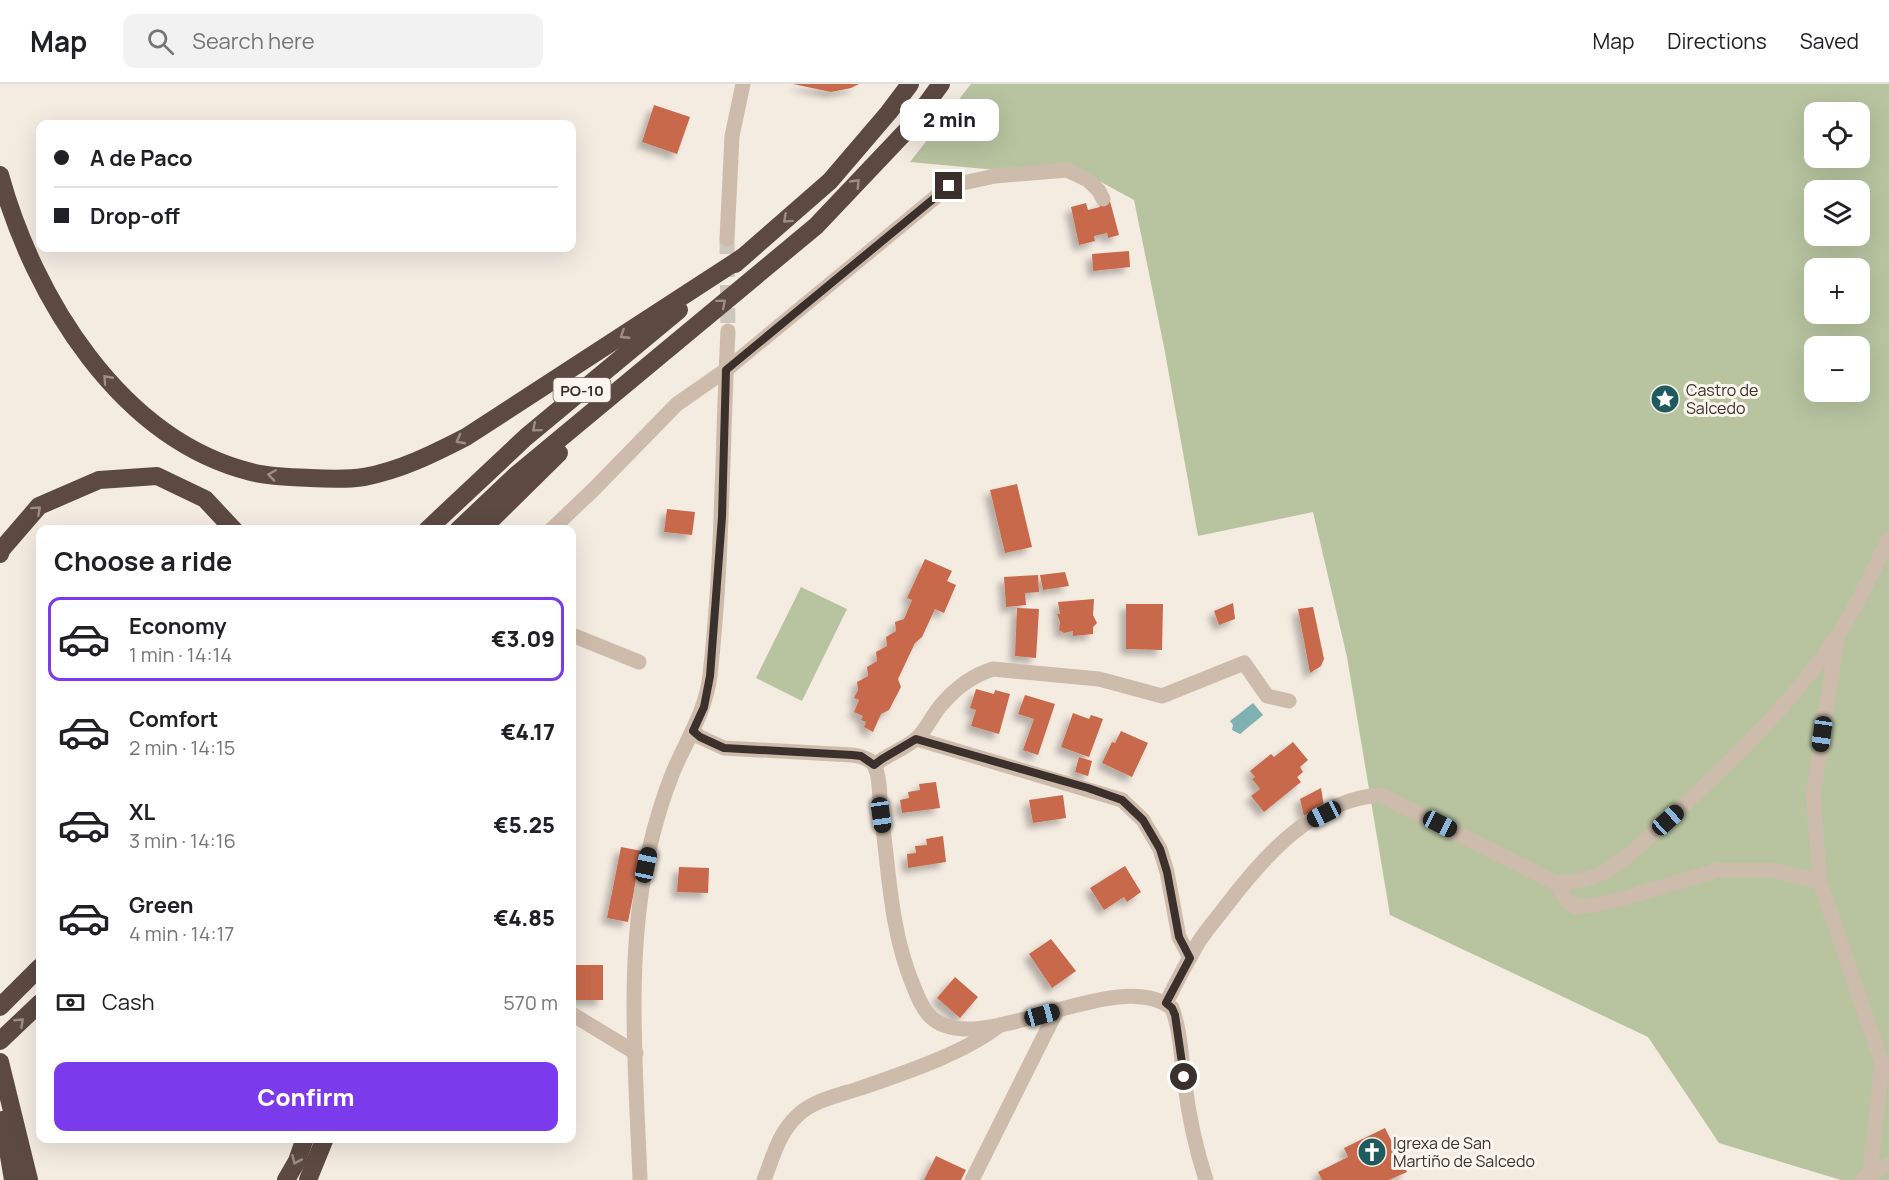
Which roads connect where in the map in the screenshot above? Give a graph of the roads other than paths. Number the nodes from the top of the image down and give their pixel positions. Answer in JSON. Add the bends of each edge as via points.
{"nodes":[{"id":1,"x":743,"y":84,"type":"edge"},
{"id":2,"x":910,"y":84,"type":"edge"},
{"id":3,"x":941,"y":84,"type":"edge"},
{"id":4,"x":0,"y":175,"type":"edge"},
{"id":5,"x":1102,"y":199,"type":"dead end"},
{"id":6,"x":728,"y":239,"type":"tunnel mouth"},
{"id":7,"x":743,"y":257,"type":"junction"},
{"id":8,"x":728,"y":330,"type":"tunnel mouth"},
{"id":9,"x":676,"y":341,"type":"junction"},
{"id":10,"x":726,"y":370,"type":"junction"},
{"id":11,"x":229,"y":525,"type":"edge"},
{"id":12,"x":432,"y":525,"type":"edge"},
{"id":13,"x":463,"y":525,"type":"edge"},
{"id":14,"x":486,"y":525,"type":"edge"},
{"id":15,"x":556,"y":525,"type":"edge"},
{"id":16,"x":1889,"y":538,"type":"edge"},
{"id":17,"x":0,"y":555,"type":"edge"},
{"id":18,"x":1838,"y":634,"type":"junction"},
{"id":19,"x":576,"y":637,"type":"edge"},
{"id":20,"x":639,"y":662,"type":"dead end"},
{"id":21,"x":1289,"y":701,"type":"dead end"},
{"id":22,"x":693,"y":731,"type":"junction"},
{"id":23,"x":916,"y":739,"type":"junction"},
{"id":24,"x":874,"y":765,"type":"junction"},
{"id":25,"x":1820,"y":882,"type":"junction"},
{"id":26,"x":1556,"y":883,"type":"junction"},
{"id":27,"x":1190,"y":958,"type":"junction"},
{"id":28,"x":36,"y":972,"type":"edge"},
{"id":29,"x":1166,"y":1003,"type":"junction"},
{"id":30,"x":0,"y":1007,"type":"edge"},
{"id":31,"x":36,"y":1007,"type":"edge"},
{"id":32,"x":1057,"y":1010,"type":"junction"},
{"id":33,"x":576,"y":1016,"type":"edge"},
{"id":34,"x":999,"y":1025,"type":"junction"},
{"id":35,"x":0,"y":1041,"type":"edge"},
{"id":36,"x":636,"y":1053,"type":"junction"},
{"id":37,"x":0,"y":1062,"type":"edge"},
{"id":38,"x":0,"y":1104,"type":"edge"},
{"id":39,"x":303,"y":1143,"type":"edge"},
{"id":40,"x":323,"y":1143,"type":"edge"},
{"id":41,"x":1889,"y":1165,"type":"edge"},
{"id":42,"x":1866,"y":1176,"type":"edge"},
{"id":43,"x":13,"y":1180,"type":"edge"},
{"id":44,"x":29,"y":1180,"type":"edge"},
{"id":45,"x":286,"y":1180,"type":"edge"},
{"id":46,"x":308,"y":1180,"type":"edge"},
{"id":47,"x":640,"y":1180,"type":"edge"},
{"id":48,"x":764,"y":1180,"type":"edge"},
{"id":49,"x":972,"y":1180,"type":"edge"},
{"id":50,"x":1206,"y":1180,"type":"edge"}],
"edges":[{"from":1,"to":6,"type":"street","via":[[732,136]]},
{"from":2,"to":7,"type":"highway","number":"PO-10","one_way":true,"via":[[830,181]]},
{"from":9,"to":3,"type":"highway","number":"PO-10","one_way":true,"via":[[816,226],[908,129]]},
{"from":7,"to":4,"type":"highway","one_way":true,"via":[[466,437],[418,462],[365,477],[290,477],[251,472],[210,458],[180,442],[126,399],[75,338],[51,297],[24,241]]},
{"from":5,"to":10,"type":"street","via":[[1088,180],[1067,170],[994,176],[949,186]]},
{"from":7,"to":12,"type":"highway","number":"PO-10","one_way":true,"via":[[526,437]]},
{"from":8,"to":10,"type":"street"},
{"from":9,"to":13,"type":"highway","number":"PO-10","via":[[515,476]]},
{"from":9,"to":14,"type":"highway"},
{"from":10,"to":15,"type":"street","via":[[676,404]]},
{"from":10,"to":22,"type":"street","via":[[722,517],[710,676],[704,707]]},
{"from":17,"to":11,"type":"highway","one_way":true,"via":[[39,506],[99,480],[157,476],[206,500]]},
{"from":16,"to":18,"type":"street"},
{"from":18,"to":25,"type":"street","via":[[1813,795]]},
{"from":18,"to":26,"type":"street","via":[[1790,698],[1743,749],[1633,851],[1599,875]]},
{"from":19,"to":20,"type":"street"},
{"from":21,"to":23,"type":"street","via":[[1267,696],[1244,663],[1162,696],[1099,679],[993,669],[979,673],[942,704]]},
{"from":22,"to":24,"type":"street","via":[[724,748],[861,756]]},
{"from":22,"to":36,"type":"street","via":[[659,813],[639,898],[634,983]]},
{"from":23,"to":24,"type":"street"},
{"from":23,"to":27,"type":"street","via":[[1122,800],[1143,820],[1160,849],[1179,937]]},
{"from":24,"to":34,"type":"street","via":[[895,928],[904,964],[920,1001],[929,1015],[954,1030]]},
{"from":25,"to":26,"type":"street","via":[[1772,870],[1718,870],[1632,896],[1576,907],[1566,900]]},
{"from":25,"to":42,"type":"street","via":[[1882,1063]]},
{"from":26,"to":27,"type":"street","via":[[1381,795],[1363,796],[1339,805],[1290,834],[1239,888]]},
{"from":27,"to":29,"type":"street"},
{"from":28,"to":30,"type":"highway"},
{"from":29,"to":32,"type":"street","via":[[1149,998],[1119,998]]},
{"from":29,"to":50,"type":"street","via":[[1175,1015],[1196,1148]]},
{"from":35,"to":31,"type":"highway","one_way":true},
{"from":32,"to":34,"type":"street"},
{"from":32,"to":49,"type":"street"},
{"from":33,"to":36,"type":"street"},
{"from":34,"to":48,"type":"street","via":[[983,1039],[902,1074],[821,1101],[799,1114],[782,1133]]},
{"from":36,"to":47,"type":"street"},
{"from":37,"to":44,"type":"highway"},
{"from":38,"to":43,"type":"highway"},
{"from":39,"to":45,"type":"highway","one_way":true},
{"from":40,"to":46,"type":"highway"},
{"from":41,"to":42,"type":"street"}]}
